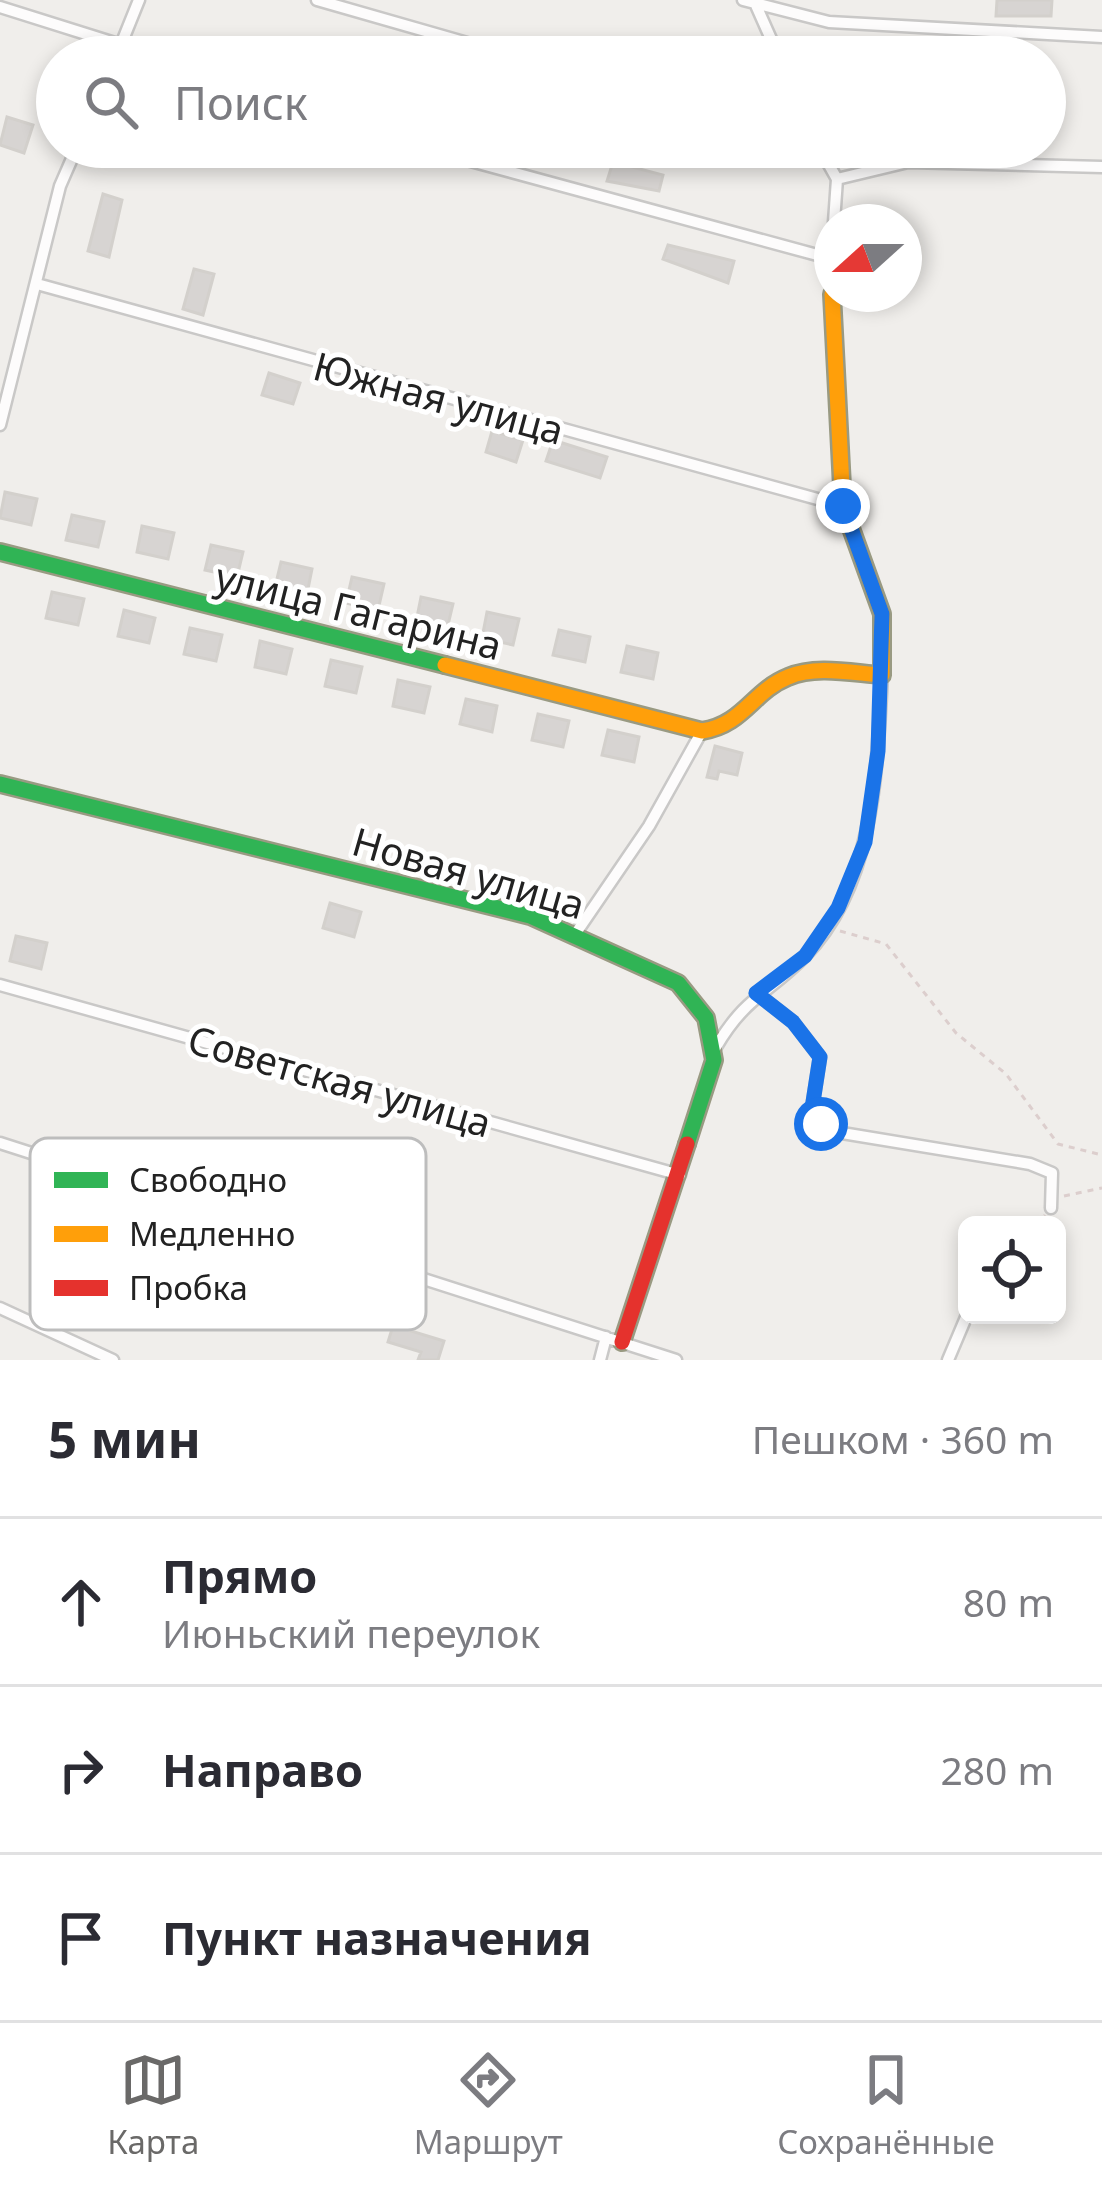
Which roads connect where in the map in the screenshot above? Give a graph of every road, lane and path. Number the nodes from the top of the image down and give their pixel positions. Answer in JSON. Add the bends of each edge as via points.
{"nodes":[{"id":1,"x":139,"y":0,"type":"edge"},
{"id":2,"x":317,"y":0,"type":"edge"},
{"id":3,"x":808,"y":0,"type":"edge"},
{"id":4,"x":751,"y":1,"type":"edge"},
{"id":5,"x":0,"y":7,"type":"edge"},
{"id":6,"x":808,"y":17,"type":"junction"},
{"id":7,"x":78,"y":36,"type":"edge"},
{"id":8,"x":124,"y":36,"type":"edge"},
{"id":9,"x":443,"y":36,"type":"edge"},
{"id":10,"x":768,"y":36,"type":"edge"},
{"id":11,"x":1102,"y":37,"type":"edge"},
{"id":12,"x":1066,"y":165,"type":"edge"},
{"id":13,"x":1102,"y":166,"type":"edge"},
{"id":14,"x":68,"y":168,"type":"edge"},
{"id":15,"x":496,"y":168,"type":"edge"},
{"id":16,"x":831,"y":168,"type":"edge"},
{"id":17,"x":883,"y":168,"type":"edge"},
{"id":18,"x":837,"y":179,"type":"junction"},
{"id":19,"x":835,"y":204,"type":"edge"},
{"id":20,"x":814,"y":255,"type":"edge"},
{"id":21,"x":38,"y":284,"type":"junction"},
{"id":22,"x":833,"y":312,"type":"edge"},
{"id":23,"x":4,"y":399,"type":"edge"},
{"id":24,"x":0,"y":425,"type":"edge"},
{"id":25,"x":843,"y":506,"type":"junction"},
{"id":26,"x":0,"y":552,"type":"edge"},
{"id":27,"x":881,"y":675,"type":"junction"},
{"id":28,"x":702,"y":731,"type":"junction"},
{"id":29,"x":0,"y":784,"type":"edge"},
{"id":30,"x":824,"y":928,"type":"junction"},
{"id":31,"x":576,"y":933,"type":"junction"},
{"id":32,"x":0,"y":985,"type":"edge"},
{"id":33,"x":756,"y":993,"type":"junction"},
{"id":34,"x":716,"y":1047,"type":"junction"},
{"id":35,"x":0,"y":1143,"type":"edge"},
{"id":36,"x":30,"y":1153,"type":"edge"},
{"id":37,"x":1102,"y":1155,"type":"edge"},
{"id":38,"x":680,"y":1175,"type":"junction"},
{"id":39,"x":1102,"y":1188,"type":"edge"},
{"id":40,"x":1051,"y":1208,"type":"junction"},
{"id":41,"x":1044,"y":1216,"type":"edge"},
{"id":42,"x":426,"y":1280,"type":"edge"},
{"id":43,"x":0,"y":1308,"type":"edge"},
{"id":44,"x":30,"y":1322,"type":"edge"},
{"id":45,"x":964,"y":1324,"type":"edge"},
{"id":46,"x":48,"y":1330,"type":"edge"},
{"id":47,"x":614,"y":1340,"type":"junction"},
{"id":48,"x":113,"y":1360,"type":"edge"},
{"id":49,"x":600,"y":1360,"type":"edge"},
{"id":50,"x":676,"y":1360,"type":"edge"},
{"id":51,"x":948,"y":1360,"type":"edge"}],
"edges":[{"from":1,"to":8,"type":"street"},
{"from":2,"to":9,"type":"street"},
{"from":3,"to":6,"type":"street"},
{"from":4,"to":6,"type":"street"},
{"from":4,"to":10,"type":"street"},
{"from":5,"to":7,"type":"street"},
{"from":6,"to":11,"type":"street"},
{"from":12,"to":13,"type":"street"},
{"from":14,"to":21,"type":"street"},
{"from":15,"to":20,"type":"street"},
{"from":16,"to":18,"type":"street"},
{"from":17,"to":18,"type":"street"},
{"from":18,"to":19,"type":"street"},
{"from":21,"to":23,"type":"street"},
{"from":21,"to":25,"type":"street","name":"Южная улица"},
{"from":22,"to":25,"type":"street"},
{"from":23,"to":24,"type":"street"},
{"from":25,"to":27,"type":"street","via":[[882,614]]},
{"from":26,"to":28,"type":"street","name":"улица Гагарина"},
{"from":27,"to":28,"type":"street","via":[[783,678],[729,730]]},
{"from":27,"to":30,"type":"street","via":[[865,842]]},
{"from":28,"to":31,"type":"street"},
{"from":29,"to":31,"type":"street","name":"Новая улица"},
{"from":30,"to":33,"type":"street","via":[[805,956]]},
{"from":30,"to":37,"type":"path","via":[[886,944],[956,1033],[1006,1074],[1058,1144]]},
{"from":31,"to":34,"type":"street","name":"Новая улица","via":[[678,982],[706,1018]]},
{"from":32,"to":38,"type":"street","name":"Советская улица"},
{"from":33,"to":34,"type":"street"},
{"from":33,"to":40,"type":"street","via":[[820,1057],[813,1102],[821,1124],[1030,1164],[1052,1173]]},
{"from":34,"to":38,"type":"street"},
{"from":35,"to":36,"type":"street"},
{"from":38,"to":47,"type":"street"},
{"from":39,"to":40,"type":"path","via":[[1074,1190]]},
{"from":40,"to":41,"type":"path"},
{"from":42,"to":47,"type":"street"},
{"from":43,"to":44,"type":"street"},
{"from":45,"to":51,"type":"street"},
{"from":46,"to":48,"type":"street"},
{"from":47,"to":49,"type":"street"},
{"from":47,"to":50,"type":"street"}]}
